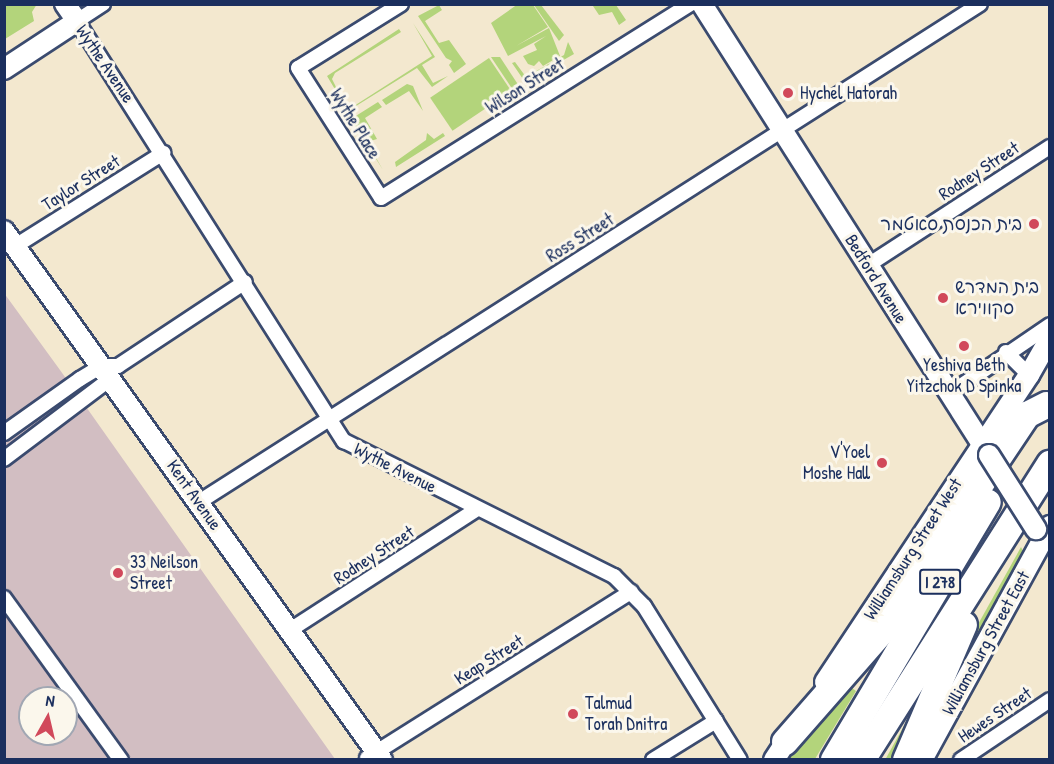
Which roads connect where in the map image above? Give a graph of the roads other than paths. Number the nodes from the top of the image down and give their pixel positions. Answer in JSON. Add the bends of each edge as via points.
{"nodes":[{"id":1,"x":65,"y":4,"type":"edge"},
{"id":2,"x":103,"y":4,"type":"edge"},
{"id":3,"x":401,"y":4,"type":"edge"},
{"id":4,"x":690,"y":4,"type":"edge"},
{"id":5,"x":702,"y":4,"type":"edge"},
{"id":6,"x":980,"y":4,"type":"edge"},
{"id":7,"x":77,"y":21,"type":"junction"},
{"id":8,"x":4,"y":69,"type":"edge"},
{"id":9,"x":782,"y":131,"type":"junction"},
{"id":10,"x":1050,"y":147,"type":"edge"},
{"id":11,"x":163,"y":153,"type":"junction"},
{"id":12,"x":381,"y":198,"type":"joint"},
{"id":13,"x":9,"y":242,"type":"edge"},
{"id":14,"x":868,"y":265,"type":"junction"},
{"id":15,"x":245,"y":282,"type":"junction"},
{"id":16,"x":1050,"y":325,"type":"edge"},
{"id":17,"x":1050,"y":338,"type":"edge"},
{"id":18,"x":1006,"y":352,"type":"junction"},
{"id":19,"x":102,"y":375,"type":"junction"},
{"id":20,"x":1029,"y":375,"type":"junction"},
{"id":21,"x":949,"y":394,"type":"junction"},
{"id":22,"x":1048,"y":403,"type":"edge"},
{"id":23,"x":330,"y":418,"type":"junction"},
{"id":24,"x":4,"y":433,"type":"edge"},
{"id":25,"x":985,"y":450,"type":"junction"},
{"id":26,"x":4,"y":459,"type":"edge"},
{"id":27,"x":1050,"y":464,"type":"edge"},
{"id":28,"x":199,"y":502,"type":"junction"},
{"id":29,"x":477,"y":509,"type":"junction"},
{"id":30,"x":1038,"y":535,"type":"edge"},
{"id":31,"x":631,"y":592,"type":"junction"},
{"id":32,"x":4,"y":598,"type":"edge"},
{"id":33,"x":290,"y":630,"type":"junction"},
{"id":34,"x":1050,"y":700,"type":"edge"},
{"id":35,"x":716,"y":720,"type":"junction"},
{"id":36,"x":779,"y":751,"type":"edge"},
{"id":37,"x":374,"y":757,"type":"edge"},
{"id":38,"x":121,"y":759,"type":"edge"},
{"id":39,"x":653,"y":759,"type":"edge"},
{"id":40,"x":740,"y":759,"type":"edge"},
{"id":41,"x":834,"y":759,"type":"edge"},
{"id":42,"x":862,"y":759,"type":"edge"},
{"id":43,"x":906,"y":759,"type":"edge"},
{"id":44,"x":922,"y":759,"type":"edge"},
{"id":45,"x":961,"y":759,"type":"edge"}],
"edges":[{"from":1,"to":7,"type":"main road","name":"Wythe Avenue"},
{"from":2,"to":7,"type":"street"},
{"from":3,"to":12,"type":"street","name":"Wythe Place","via":[[298,68]]},
{"from":4,"to":12,"type":"street","name":"Wilson Street"},
{"from":5,"to":9,"type":"main road","name":"Bedford Avenue"},
{"from":6,"to":9,"type":"street","name":"Ross Street"},
{"from":7,"to":8,"type":"main road"},
{"from":7,"to":11,"type":"street","name":"Wythe Avenue"},
{"from":9,"to":14,"type":"main road","name":"Bedford Avenue"},
{"from":9,"to":23,"type":"street","name":"Ross Street"},
{"from":10,"to":14,"type":"street","name":"Rodney Street"},
{"from":11,"to":13,"type":"street","name":"Taylor Street"},
{"from":11,"to":15,"type":"street","name":"Wythe Avenue"},
{"from":13,"to":19,"type":"main road","name":"Kent Avenue"},
{"from":14,"to":21,"type":"main road","name":"Bedford Avenue"},
{"from":15,"to":19,"type":"street"},
{"from":15,"to":23,"type":"street","name":"Wythe Avenue"},
{"from":16,"to":18,"type":"street"},
{"from":17,"to":20,"type":"main road","name":"Williamsburg Street West"},
{"from":18,"to":20,"type":"street"},
{"from":18,"to":21,"type":"street"},
{"from":19,"to":24,"type":"street","via":[[71,386]]},
{"from":19,"to":26,"type":"street","via":[[80,400]]},
{"from":19,"to":28,"type":"main road","name":"Kent Avenue"},
{"from":19,"to":37,"type":"main road","name":"Kent Avenue"},
{"from":20,"to":25,"type":"main road","name":"Williamsburg Street West"},
{"from":21,"to":25,"type":"main road","name":"Bedford Avenue"},
{"from":22,"to":36,"type":"highway","via":[[1027,415],[883,630]]},
{"from":22,"to":41,"type":"highway","number":"I 278"},
{"from":23,"to":28,"type":"street","name":"Ross Street"},
{"from":23,"to":29,"type":"street","name":"Wythe Avenue","via":[[347,444]]},
{"from":25,"to":30,"type":"main road","name":"Bedford Avenue","bridge":true},
{"from":25,"to":36,"type":"main road","name":"Williamsburg Street West"},
{"from":27,"to":30,"type":"highway","number":"I 278"},
{"from":28,"to":33,"type":"main road","name":"Kent Avenue"},
{"from":29,"to":31,"type":"street","name":"Wythe Avenue","via":[[609,573]]},
{"from":29,"to":33,"type":"street","name":"Rodney Street"},
{"from":30,"to":42,"type":"highway","number":"I 278"},
{"from":30,"to":43,"type":"highway","via":[[948,660]]},
{"from":30,"to":44,"type":"main road","name":"Williamsburg Street East"},
{"from":31,"to":35,"type":"street","name":"Wythe Avenue"},
{"from":31,"to":37,"type":"street","name":"Keap Street"},
{"from":32,"to":38,"type":"street"},
{"from":33,"to":37,"type":"main road","name":"Kent Avenue"},
{"from":34,"to":45,"type":"street","name":"Hewes Street"},
{"from":35,"to":39,"type":"street"},
{"from":35,"to":40,"type":"street","name":"Wythe Avenue"}]}
